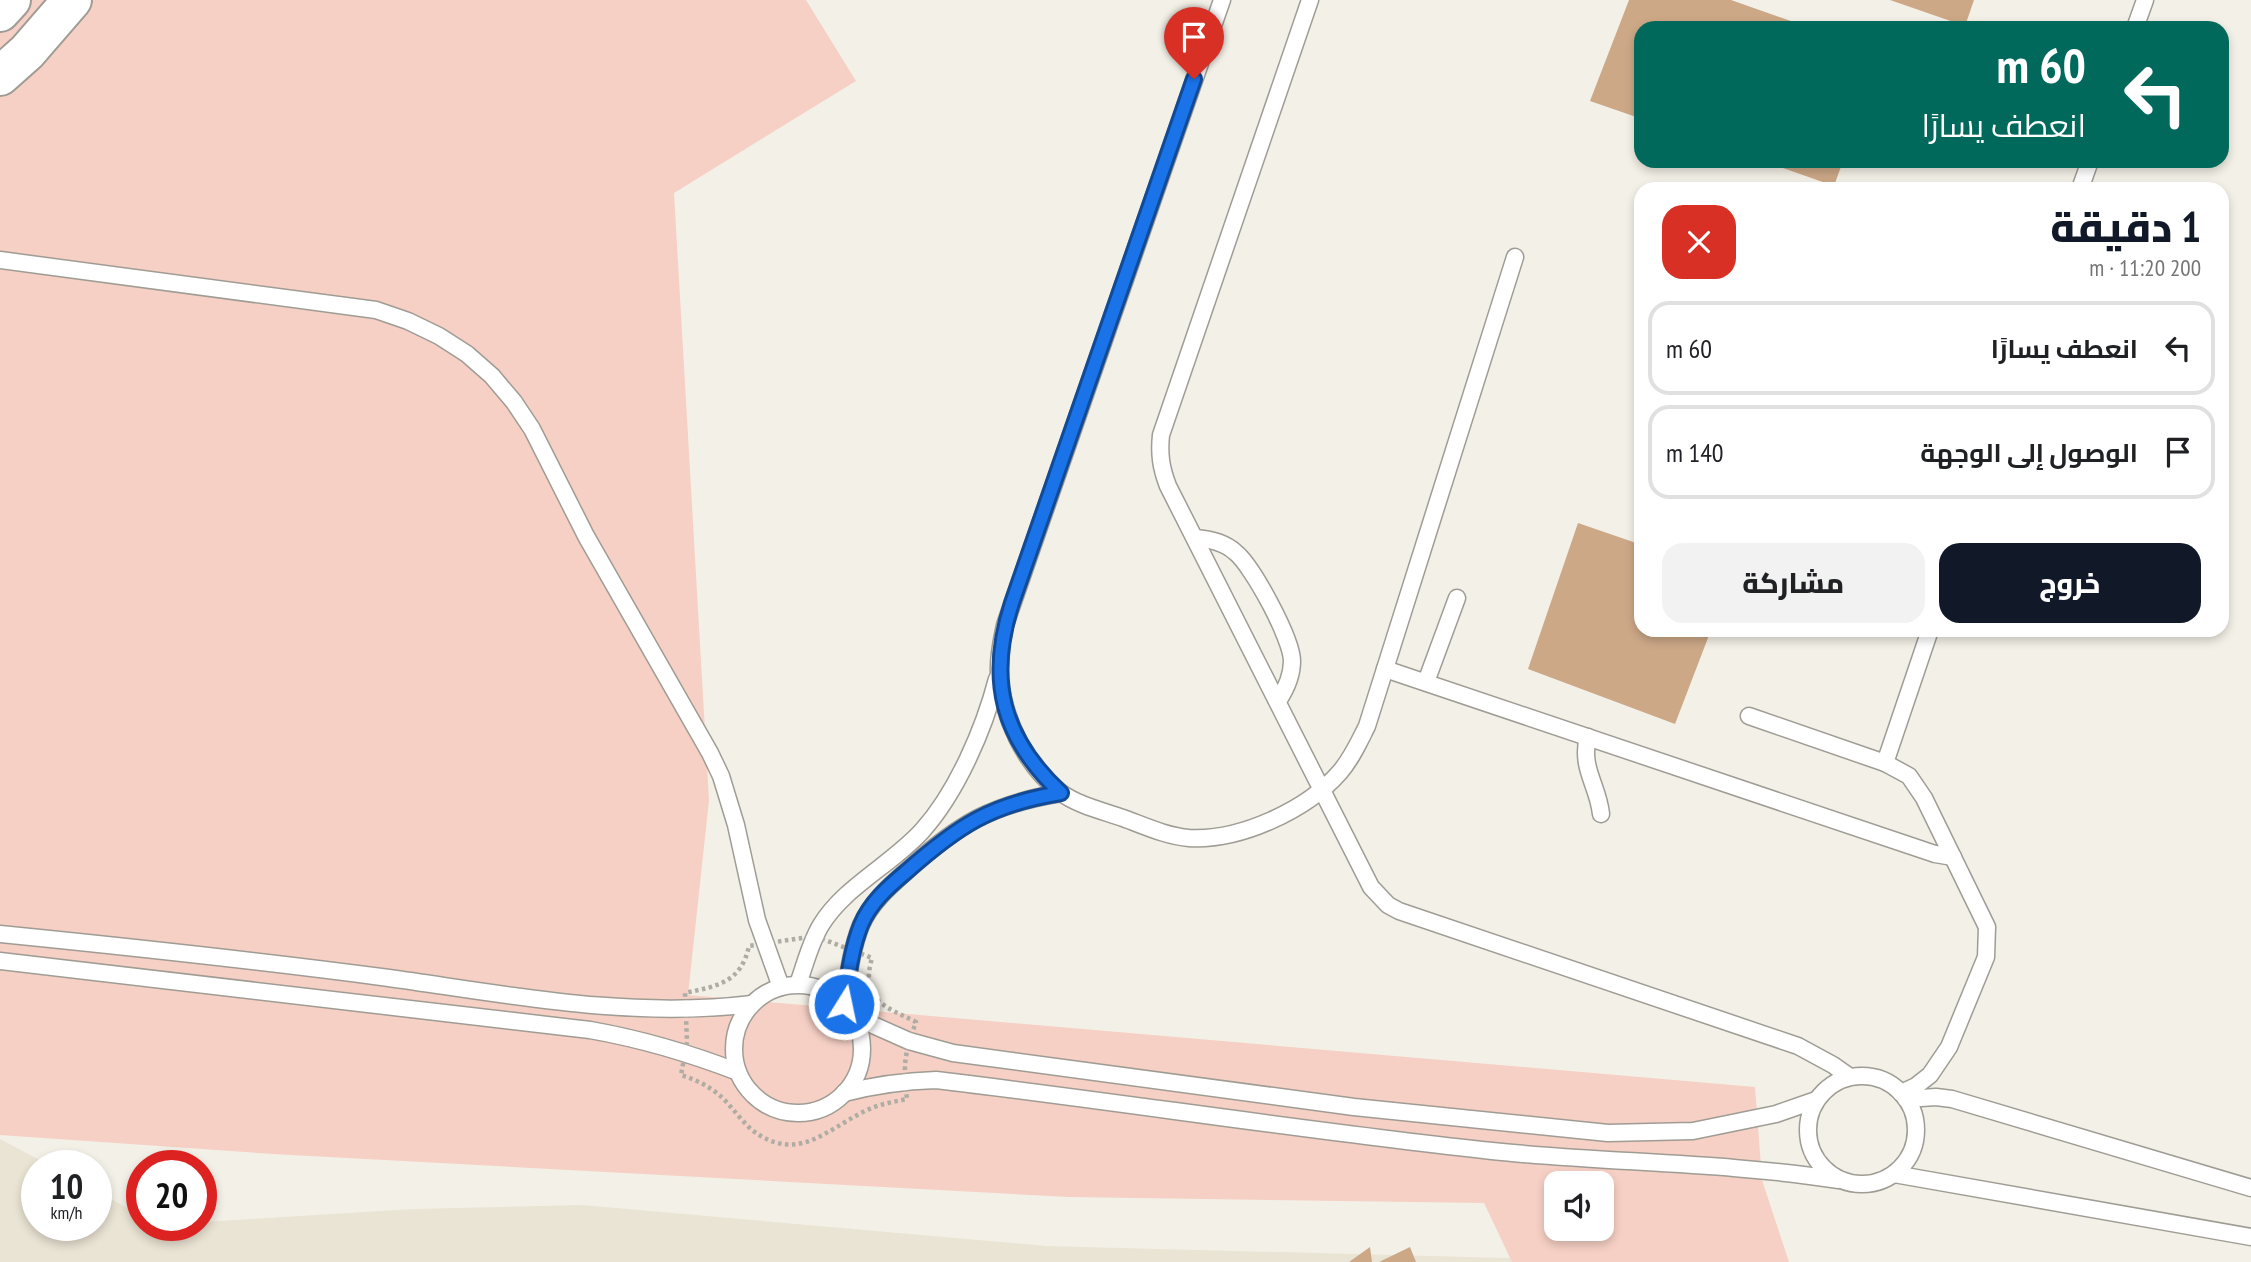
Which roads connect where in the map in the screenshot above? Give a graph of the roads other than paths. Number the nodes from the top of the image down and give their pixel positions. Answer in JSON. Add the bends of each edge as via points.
{"nodes":[{"id":1,"x":11,"y":0,"type":"edge"},
{"id":2,"x":72,"y":0,"type":"edge"},
{"id":3,"x":1222,"y":0,"type":"edge"},
{"id":4,"x":1310,"y":0,"type":"edge"},
{"id":5,"x":2145,"y":0,"type":"edge"},
{"id":6,"x":0,"y":12,"type":"edge"},
{"id":7,"x":2138,"y":21,"type":"edge"},
{"id":8,"x":0,"y":76,"type":"edge"},
{"id":9,"x":1515,"y":257,"type":"dead end"},
{"id":10,"x":0,"y":260,"type":"edge"},
{"id":11,"x":1195,"y":538,"type":"junction"},
{"id":12,"x":1457,"y":598,"type":"dead end"},
{"id":13,"x":1928,"y":637,"type":"edge"},
{"id":14,"x":1385,"y":669,"type":"junction"},
{"id":15,"x":999,"y":670,"type":"junction"},
{"id":16,"x":1426,"y":682,"type":"junction"},
{"id":17,"x":1278,"y":701,"type":"junction"},
{"id":18,"x":1749,"y":716,"type":"dead end"},
{"id":19,"x":1588,"y":737,"type":"junction"},
{"id":20,"x":1885,"y":763,"type":"junction"},
{"id":21,"x":1322,"y":789,"type":"junction"},
{"id":22,"x":1061,"y":793,"type":"junction"},
{"id":23,"x":1601,"y":814,"type":"dead end"},
{"id":24,"x":1953,"y":856,"type":"junction"},
{"id":25,"x":0,"y":934,"type":"edge"},
{"id":26,"x":0,"y":961,"type":"edge"},
{"id":27,"x":798,"y":984,"type":"junction"},
{"id":28,"x":781,"y":987,"type":"junction"},
{"id":29,"x":752,"y":1004,"type":"junction"},
{"id":30,"x":844,"y":1004,"type":"junction"},
{"id":31,"x":855,"y":1017,"type":"junction"},
{"id":32,"x":738,"y":1072,"type":"junction"},
{"id":33,"x":1850,"y":1077,"type":"junction"},
{"id":34,"x":844,"y":1093,"type":"junction"},
{"id":35,"x":1904,"y":1096,"type":"junction"},
{"id":36,"x":1816,"y":1100,"type":"junction"},
{"id":37,"x":1894,"y":1174,"type":"junction"},
{"id":38,"x":1839,"y":1180,"type":"junction"},
{"id":39,"x":2251,"y":1188,"type":"edge"},
{"id":40,"x":2251,"y":1237,"type":"edge"}],
"edges":[{"from":1,"to":6,"type":"street"},
{"from":2,"to":8,"type":"street"},
{"from":3,"to":15,"type":"lane","via":[[1012,603]]},
{"from":4,"to":11,"type":"lane","via":[[1161,435],[1161,470]]},
{"from":5,"to":7,"type":"lane"},
{"from":9,"to":14,"type":"lane"},
{"from":10,"to":28,"type":"lane","via":[[376,310],[439,335],[492,376],[532,429],[592,547],[710,753],[729,800],[748,885]]},
{"from":11,"to":17,"type":"lane"},
{"from":11,"to":17,"type":"lane","via":[[1223,544],[1245,562],[1291,645],[1293,660]]},
{"from":12,"to":16,"type":"lane"},
{"from":13,"to":20,"type":"lane"},
{"from":14,"to":16,"type":"lane"},
{"from":14,"to":21,"type":"lane","via":[[1356,750]]},
{"from":15,"to":22,"type":"lane","via":[[1017,738]]},
{"from":15,"to":27,"type":"lane","via":[[979,731],[951,790],[907,847],[839,901],[815,936]]},
{"from":16,"to":19,"type":"lane"},
{"from":17,"to":21,"type":"lane"},
{"from":18,"to":20,"type":"lane"},
{"from":19,"to":23,"type":"lane","via":[[1586,766]]},
{"from":19,"to":24,"type":"lane","via":[[1935,854]]},
{"from":20,"to":24,"type":"lane","via":[[1918,786]]},
{"from":21,"to":22,"type":"lane","via":[[1249,830],[1208,838],[1161,832]]},
{"from":21,"to":33,"type":"lane","via":[[1371,887],[1399,911],[1798,1046]]},
{"from":22,"to":30,"type":"lane","via":[[1003,806],[975,818],[950,834],[876,900],[853,950]]},
{"from":24,"to":35,"type":"lane","via":[[1987,927],[1986,957],[1941,1062]]},
{"from":25,"to":29,"type":"lane","via":[[604,1007],[686,1010]]},
{"from":26,"to":32,"type":"lane","via":[[590,1030],[685,1052]]},
{"from":27,"to":28,"type":"lane"},
{"from":27,"to":30,"type":"lane","via":[[815,987]]},
{"from":28,"to":29,"type":"lane"},
{"from":29,"to":32,"type":"lane","via":[[735,1036]]},
{"from":30,"to":31,"type":"lane"},
{"from":31,"to":34,"type":"lane","via":[[862,1049],[860,1065]]},
{"from":31,"to":36,"type":"lane","via":[[909,1041],[953,1053],[1354,1108],[1608,1133],[1714,1128]]},
{"from":32,"to":34,"type":"lane","via":[[747,1088],[776,1110],[812,1111],[830,1105]]},
{"from":33,"to":35,"type":"lane","via":[[1878,1079]]},
{"from":33,"to":36,"type":"lane"},
{"from":34,"to":38,"type":"lane","via":[[905,1080],[936,1080],[1452,1147],[1729,1166]]},
{"from":35,"to":37,"type":"lane","via":[[1914,1118],[1916,1139]]},
{"from":35,"to":39,"type":"lane","via":[[1952,1099]]},
{"from":36,"to":38,"type":"lane","via":[[1809,1114],[1809,1146],[1826,1172]]},
{"from":37,"to":38,"type":"lane","via":[[1868,1184]]},
{"from":37,"to":40,"type":"lane"}]}
